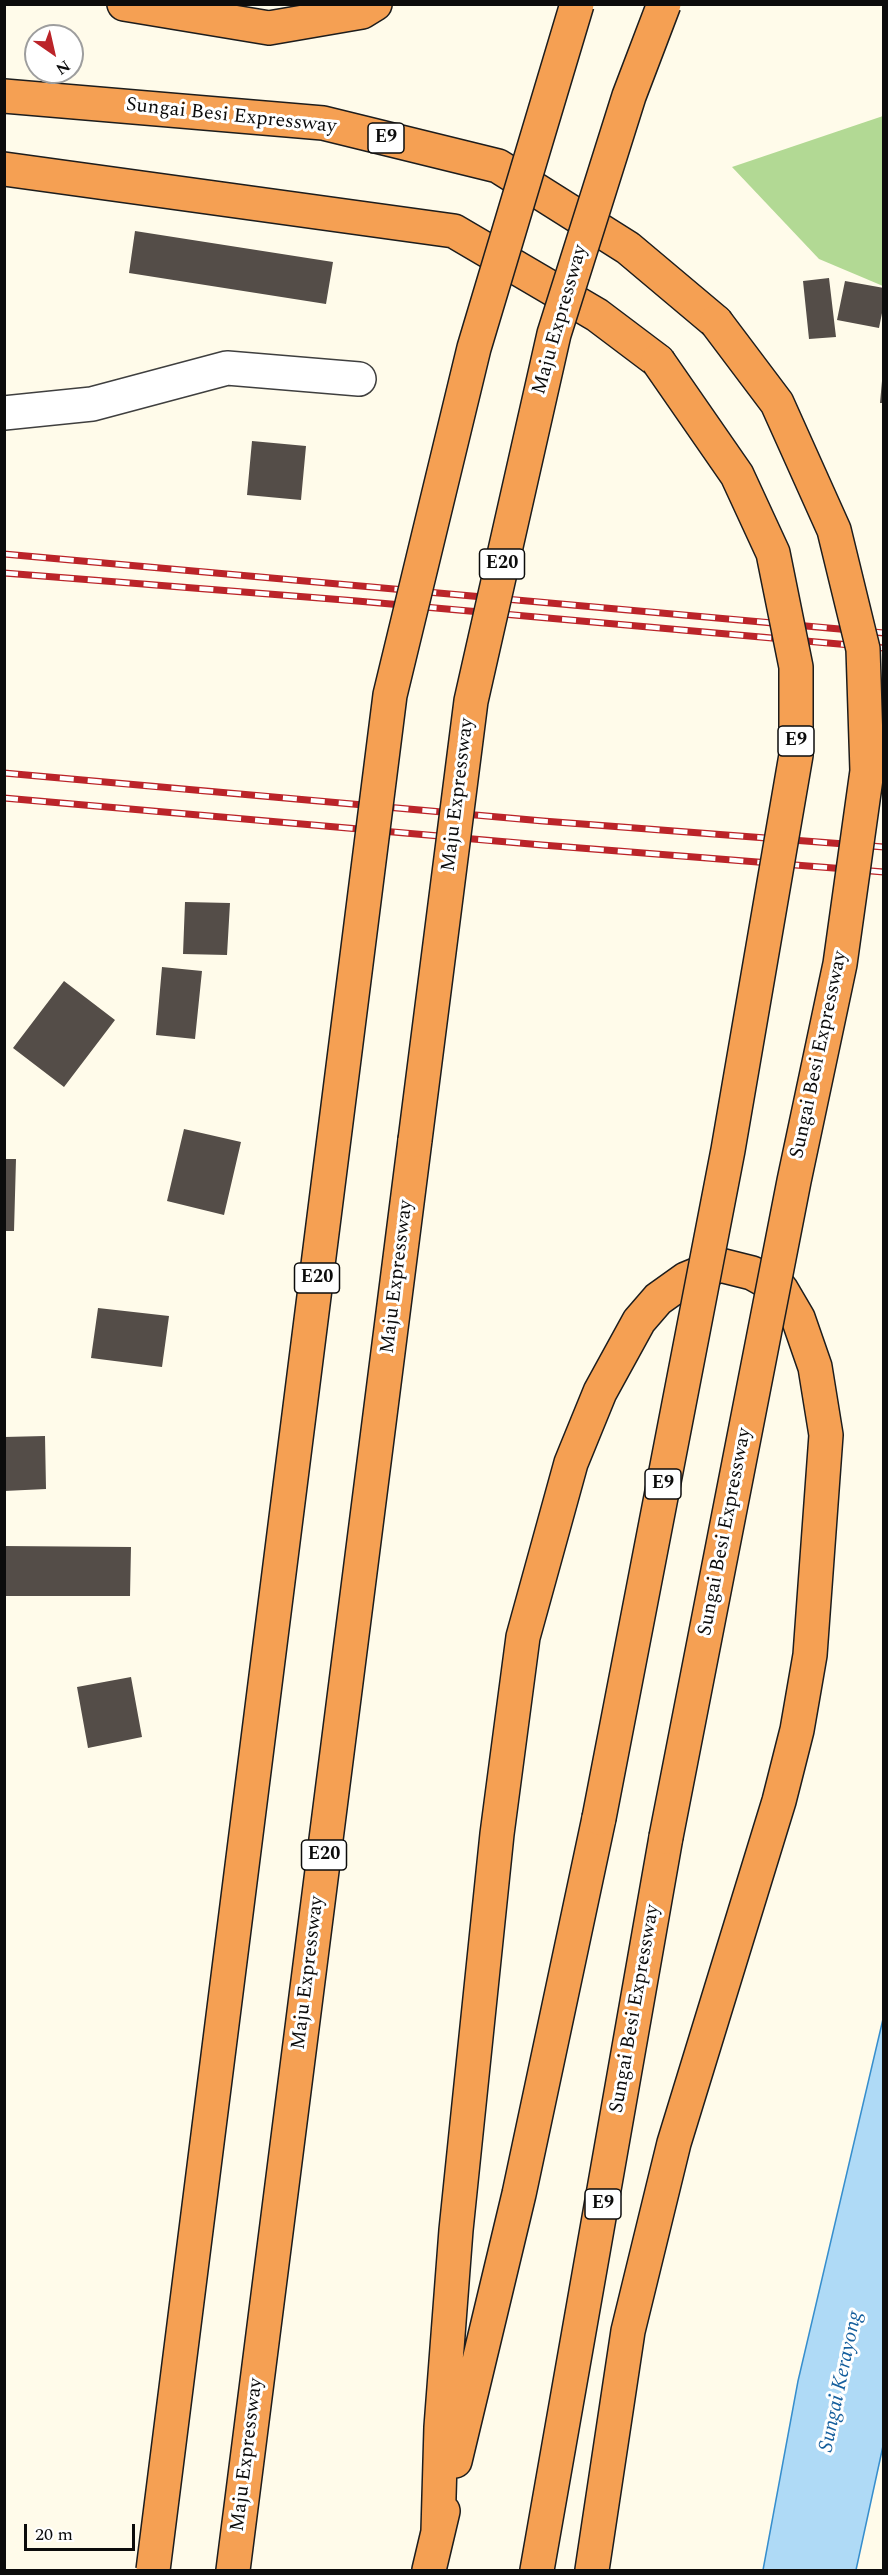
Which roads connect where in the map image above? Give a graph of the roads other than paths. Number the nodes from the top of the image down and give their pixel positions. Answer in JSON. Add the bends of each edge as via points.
{"nodes":[{"id":1,"x":124,"y":4,"type":"edge"},
{"id":2,"x":375,"y":4,"type":"edge"},
{"id":3,"x":577,"y":4,"type":"edge"},
{"id":4,"x":664,"y":4,"type":"edge"},
{"id":5,"x":4,"y":96,"type":"edge"},
{"id":6,"x":4,"y":169,"type":"edge"},
{"id":7,"x":359,"y":379,"type":"dead end"},
{"id":8,"x":4,"y":413,"type":"edge"},
{"id":9,"x":438,"y":2531,"type":"junction"},
{"id":10,"x":153,"y":2571,"type":"edge"},
{"id":11,"x":233,"y":2571,"type":"edge"},
{"id":12,"x":429,"y":2571,"type":"edge"},
{"id":13,"x":537,"y":2571,"type":"edge"},
{"id":14,"x":592,"y":2571,"type":"edge"}],
"edges":[{"from":1,"to":2,"type":"highway","via":[[269,28],[362,12]]},
{"from":3,"to":10,"type":"highway","number":"E20","bridge":true,"via":[[474,348],[390,695]]},
{"from":4,"to":11,"type":"highway","name":"Maju Expressway","number":"E20","bridge":true,"via":[[629,96],[554,334],[471,701]]},
{"from":5,"to":13,"type":"highway","name":"Sungai Besi Expressway","number":"E9","bridge":true,"via":[[322,123],[498,166],[628,248],[716,322],[777,403],[834,530],[863,649],[867,771],[840,964],[666,1838]]},
{"from":6,"to":9,"type":"highway","number":"E9","bridge":true,"via":[[454,231],[597,315],[658,361],[737,475],[773,553],[796,667],[796,755],[728,1150],[599,1818],[519,2194]]},
{"from":7,"to":8,"type":"lane","via":[[227,368],[92,404]]},
{"from":9,"to":12,"type":"highway","number":"E9"},
{"from":9,"to":14,"type":"highway","via":[[441,2427],[456,2230],[497,1834],[523,1637],[571,1463],[600,1392],[639,1321],[658,1299],[686,1279],[720,1265],[752,1273],[782,1289],[798,1318],[815,1367],[826,1436],[810,1655],[779,1801],[674,2143],[628,2331]]}]}
